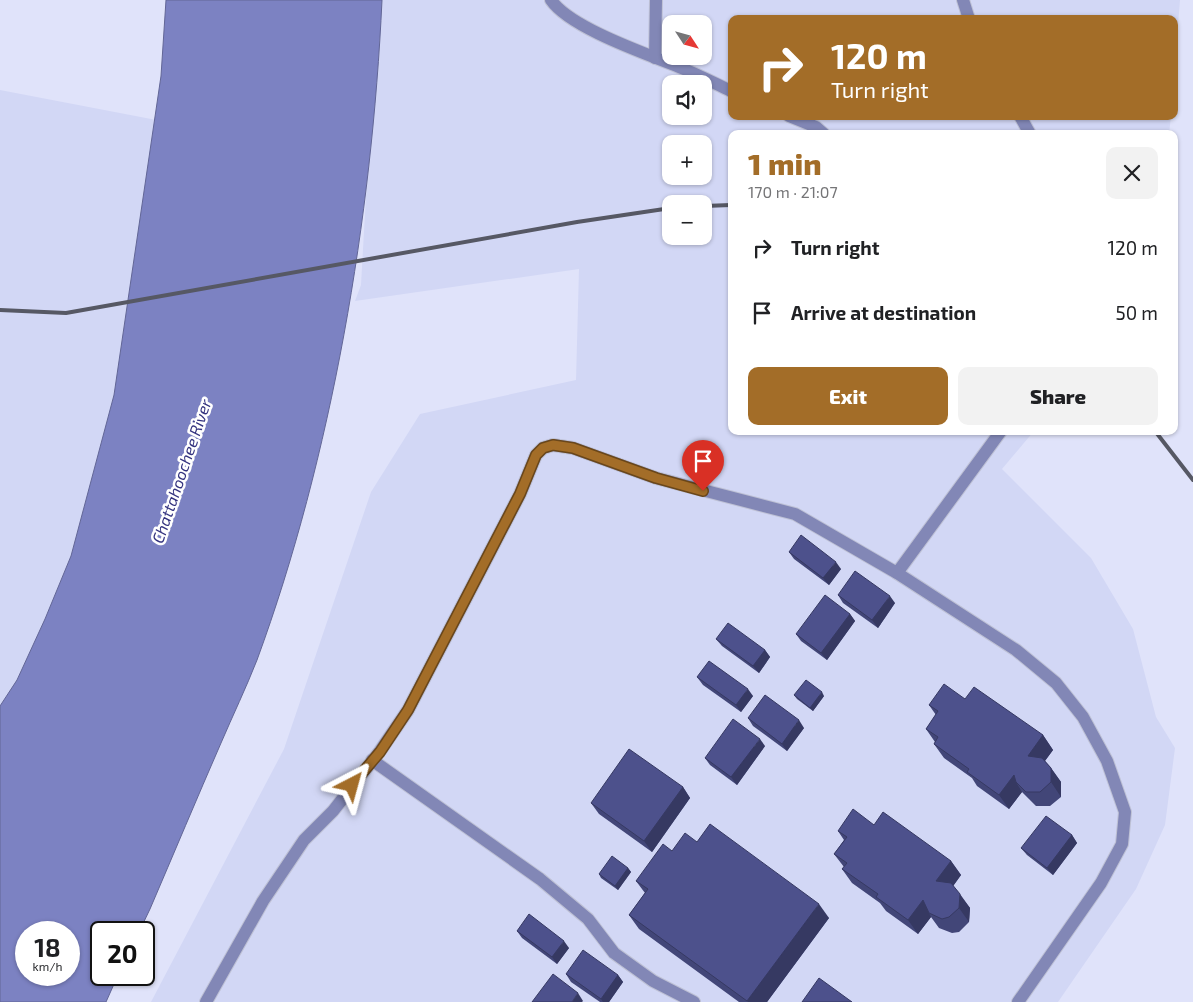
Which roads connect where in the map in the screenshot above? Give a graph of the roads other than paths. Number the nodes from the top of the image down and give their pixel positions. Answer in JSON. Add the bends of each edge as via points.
{"nodes":[{"id":1,"x":551,"y":0,"type":"edge"},
{"id":2,"x":656,"y":0,"type":"edge"},
{"id":3,"x":963,"y":0,"type":"edge"},
{"id":4,"x":968,"y":15,"type":"edge"},
{"id":5,"x":655,"y":58,"type":"junction"},
{"id":6,"x":728,"y":90,"type":"edge"},
{"id":7,"x":799,"y":120,"type":"edge"},
{"id":8,"x":819,"y":130,"type":"edge"},
{"id":9,"x":998,"y":435,"type":"edge"},
{"id":10,"x":897,"y":573,"type":"junction"},
{"id":11,"x":372,"y":760,"type":"junction"},
{"id":12,"x":206,"y":1002,"type":"edge"},
{"id":13,"x":694,"y":1002,"type":"edge"},
{"id":14,"x":1018,"y":1002,"type":"edge"}],
"edges":[{"from":1,"to":5,"type":"lane","via":[[555,6],[623,46]]},
{"from":2,"to":5,"type":"lane"},
{"from":3,"to":4,"type":"lane"},
{"from":5,"to":6,"type":"lane"},
{"from":7,"to":8,"type":"lane"},
{"from":9,"to":10,"type":"lane"},
{"from":10,"to":11,"type":"lane","via":[[795,514],[656,478],[573,448],[553,445],[543,448],[536,455],[520,494],[408,710]]},
{"from":10,"to":14,"type":"lane","via":[[1016,650],[1056,683],[1088,726],[1107,761],[1125,812],[1122,844],[1101,882]]},
{"from":11,"to":12,"type":"lane","via":[[333,811],[304,840],[263,901]]},
{"from":11,"to":13,"type":"lane","via":[[540,879],[588,919],[614,953],[653,981]]}]}
